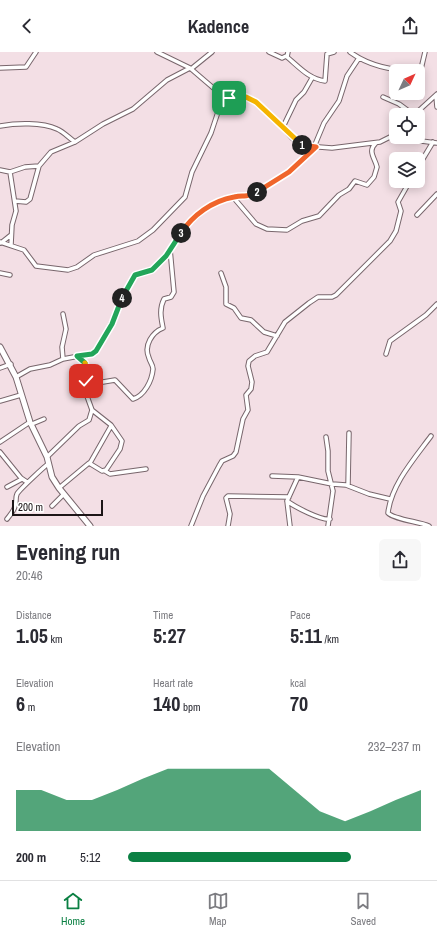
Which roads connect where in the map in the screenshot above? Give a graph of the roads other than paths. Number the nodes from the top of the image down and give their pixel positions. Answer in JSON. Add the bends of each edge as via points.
{"nodes":[{"id":1,"x":36,"y":52,"type":"edge"},
{"id":2,"x":157,"y":52,"type":"edge"},
{"id":3,"x":212,"y":52,"type":"edge"},
{"id":4,"x":269,"y":52,"type":"edge"},
{"id":5,"x":334,"y":52,"type":"edge"},
{"id":6,"x":350,"y":52,"type":"edge"},
{"id":7,"x":425,"y":52,"type":"edge"},
{"id":8,"x":287,"y":54,"type":"edge"},
{"id":9,"x":359,"y":58,"type":"junction"},
{"id":10,"x":0,"y":68,"type":"edge"},
{"id":11,"x":190,"y":69,"type":"junction"},
{"id":12,"x":312,"y":78,"type":"junction"},
{"id":13,"x":436,"y":95,"type":"edge"},
{"id":14,"x":223,"y":97,"type":"junction"},
{"id":15,"x":383,"y":97,"type":"dead end"},
{"id":16,"x":437,"y":107,"type":"edge"},
{"id":17,"x":404,"y":108,"type":"edge"},
{"id":18,"x":422,"y":108,"type":"edge"},
{"id":19,"x":0,"y":126,"type":"edge"},
{"id":20,"x":283,"y":127,"type":"junction"},
{"id":21,"x":389,"y":138,"type":"edge"},
{"id":22,"x":425,"y":141,"type":"edge"},
{"id":23,"x":75,"y":142,"type":"junction"},
{"id":24,"x":435,"y":142,"type":"edge"},
{"id":25,"x":376,"y":143,"type":"junction"},
{"id":26,"x":315,"y":147,"type":"junction"},
{"id":27,"x":425,"y":157,"type":"edge"},
{"id":28,"x":39,"y":166,"type":"junction"},
{"id":29,"x":0,"y":170,"type":"edge"},
{"id":30,"x":10,"y":172,"type":"junction"},
{"id":31,"x":406,"y":188,"type":"edge"},
{"id":32,"x":437,"y":194,"type":"edge"},
{"id":33,"x":233,"y":197,"type":"junction"},
{"id":34,"x":15,"y":201,"type":"junction"},
{"id":35,"x":417,"y":215,"type":"dead end"},
{"id":36,"x":12,"y":234,"type":"junction"},
{"id":37,"x":0,"y":243,"type":"edge"},
{"id":38,"x":11,"y":245,"type":"junction"},
{"id":39,"x":170,"y":249,"type":"junction"},
{"id":40,"x":0,"y":273,"type":"edge"},
{"id":41,"x":221,"y":273,"type":"dead end"},
{"id":42,"x":10,"y":275,"type":"dead end"},
{"id":43,"x":437,"y":304,"type":"edge"},
{"id":44,"x":63,"y":314,"type":"dead end"},
{"id":45,"x":277,"y":336,"type":"junction"},
{"id":46,"x":0,"y":347,"type":"edge"},
{"id":47,"x":386,"y":354,"type":"dead end"},
{"id":48,"x":77,"y":356,"type":"junction"},
{"id":49,"x":62,"y":359,"type":"junction"},
{"id":50,"x":11,"y":364,"type":"junction"},
{"id":51,"x":0,"y":368,"type":"edge"},
{"id":52,"x":16,"y":377,"type":"junction"},
{"id":53,"x":88,"y":380,"type":"junction"},
{"id":54,"x":21,"y":395,"type":"junction"},
{"id":55,"x":0,"y":401,"type":"edge"},
{"id":56,"x":92,"y":410,"type":"junction"},
{"id":57,"x":44,"y":419,"type":"dead end"},
{"id":58,"x":31,"y":423,"type":"junction"},
{"id":59,"x":111,"y":426,"type":"junction"},
{"id":60,"x":349,"y":433,"type":"dead end"},
{"id":61,"x":431,"y":436,"type":"dead end"},
{"id":62,"x":326,"y":437,"type":"dead end"},
{"id":63,"x":0,"y":442,"type":"edge"},
{"id":64,"x":0,"y":452,"type":"edge"},
{"id":65,"x":47,"y":457,"type":"junction"},
{"id":66,"x":90,"y":463,"type":"junction"},
{"id":67,"x":48,"y":464,"type":"junction"},
{"id":68,"x":146,"y":469,"type":"dead end"},
{"id":69,"x":105,"y":471,"type":"junction"},
{"id":70,"x":272,"y":476,"type":"dead end"},
{"id":71,"x":298,"y":477,"type":"junction"},
{"id":72,"x":22,"y":479,"type":"junction"},
{"id":73,"x":27,"y":482,"type":"junction"},
{"id":74,"x":332,"y":484,"type":"junction"},
{"id":75,"x":348,"y":485,"type":"junction"},
{"id":76,"x":7,"y":487,"type":"dead end"},
{"id":77,"x":59,"y":488,"type":"junction"},
{"id":78,"x":64,"y":494,"type":"junction"},
{"id":79,"x":288,"y":499,"type":"junction"},
{"id":80,"x":390,"y":499,"type":"junction"},
{"id":81,"x":52,"y":506,"type":"dead end"},
{"id":82,"x":330,"y":519,"type":"junction"},
{"id":83,"x":7,"y":520,"type":"dead end"},
{"id":84,"x":89,"y":525,"type":"edge"},
{"id":85,"x":191,"y":526,"type":"edge"},
{"id":86,"x":228,"y":526,"type":"edge"},
{"id":87,"x":290,"y":526,"type":"edge"},
{"id":88,"x":328,"y":526,"type":"edge"},
{"id":89,"x":429,"y":526,"type":"edge"}],
"edges":[{"from":1,"to":10,"type":"street","via":[[26,67]]},
{"from":2,"to":11,"type":"street"},
{"from":3,"to":11,"type":"street"},
{"from":4,"to":8,"type":"street","via":[[282,58]]},
{"from":5,"to":12,"type":"street","via":[[327,54],[326,80]]},
{"from":6,"to":9,"type":"street"},
{"from":7,"to":9,"type":"street","via":[[419,71],[390,69]]},
{"from":8,"to":12,"type":"street"},
{"from":9,"to":26,"type":"street","via":[[347,76],[339,101],[324,123]]},
{"from":11,"to":14,"type":"street"},
{"from":11,"to":23,"type":"street","via":[[166,80],[139,106]]},
{"from":12,"to":20,"type":"street","via":[[294,102]]},
{"from":13,"to":16,"type":"street"},
{"from":13,"to":18,"type":"street"},
{"from":14,"to":20,"type":"street","via":[[251,99]]},
{"from":14,"to":38,"type":"street","via":[[211,133],[192,172],[185,197],[145,237],[94,255],[77,267],[65,271],[36,266],[26,252]]},
{"from":15,"to":17,"type":"street"},
{"from":19,"to":23,"type":"street","via":[[30,123],[57,128]]},
{"from":20,"to":26,"type":"street","via":[[298,142]]},
{"from":21,"to":25,"type":"street"},
{"from":22,"to":24,"type":"street"},
{"from":23,"to":28,"type":"street","via":[[51,152]]},
{"from":24,"to":27,"type":"street"},
{"from":25,"to":26,"type":"street","via":[[332,148]]},
{"from":25,"to":33,"type":"street","via":[[372,147],[372,154],[377,167],[371,182],[367,185],[355,181],[319,216],[302,221],[289,229],[267,229],[256,224]]},
{"from":26,"to":33,"type":"street","via":[[289,172],[266,188],[249,197]]},
{"from":28,"to":30,"type":"street"},
{"from":28,"to":34,"type":"street","via":[[30,199],[26,202]]},
{"from":29,"to":30,"type":"street"},
{"from":30,"to":34,"type":"street"},
{"from":31,"to":45,"type":"street","via":[[398,202],[401,212],[398,226],[390,241],[336,295],[316,298],[285,322]]},
{"from":32,"to":35,"type":"street"},
{"from":33,"to":39,"type":"street","via":[[214,202],[194,218]]},
{"from":34,"to":36,"type":"street"},
{"from":36,"to":37,"type":"street"},
{"from":36,"to":38,"type":"street"},
{"from":37,"to":38,"type":"street"},
{"from":39,"to":48,"type":"street","via":[[152,270],[135,275],[96,351]]},
{"from":39,"to":53,"type":"street","via":[[174,292],[162,302],[162,329],[151,337],[147,353],[153,371],[146,389],[133,399],[115,380],[97,383]]},
{"from":40,"to":42,"type":"street"},
{"from":41,"to":45,"type":"street","via":[[226,287],[226,304],[234,308],[241,318],[251,320],[264,332]]},
{"from":43,"to":47,"type":"street","via":[[390,341]]},
{"from":44,"to":49,"type":"street","via":[[66,329]]},
{"from":45,"to":85,"type":"street","via":[[267,352],[255,356],[248,363],[252,386],[246,395],[248,410],[236,452],[222,461],[203,496]]},
{"from":46,"to":50,"type":"street"},
{"from":48,"to":49,"type":"street"},
{"from":48,"to":53,"type":"street","via":[[85,363]]},
{"from":49,"to":52,"type":"street","via":[[50,365],[30,369]]},
{"from":50,"to":51,"type":"street"},
{"from":50,"to":52,"type":"street"},
{"from":52,"to":54,"type":"street"},
{"from":53,"to":56,"type":"street","via":[[83,385]]},
{"from":54,"to":55,"type":"street"},
{"from":54,"to":58,"type":"street"},
{"from":56,"to":59,"type":"street"},
{"from":56,"to":65,"type":"street","via":[[87,422],[79,426]]},
{"from":57,"to":58,"type":"street"},
{"from":58,"to":63,"type":"street"},
{"from":58,"to":65,"type":"street"},
{"from":59,"to":66,"type":"street"},
{"from":59,"to":69,"type":"street","via":[[122,443]]},
{"from":60,"to":75,"type":"street"},
{"from":61,"to":80,"type":"street","via":[[411,463]]},
{"from":62,"to":74,"type":"street","via":[[328,470]]},
{"from":64,"to":72,"type":"street"},
{"from":65,"to":67,"type":"street"},
{"from":66,"to":69,"type":"street"},
{"from":66,"to":77,"type":"street"},
{"from":67,"to":73,"type":"street"},
{"from":67,"to":77,"type":"street"},
{"from":68,"to":69,"type":"street","via":[[110,474]]},
{"from":70,"to":71,"type":"street"},
{"from":71,"to":74,"type":"street"},
{"from":71,"to":79,"type":"street"},
{"from":72,"to":73,"type":"street"},
{"from":72,"to":76,"type":"street"},
{"from":73,"to":83,"type":"street","via":[[17,493],[15,508]]},
{"from":74,"to":75,"type":"street"},
{"from":74,"to":82,"type":"street"},
{"from":75,"to":80,"type":"street"},
{"from":77,"to":78,"type":"street"},
{"from":78,"to":81,"type":"street"},
{"from":78,"to":84,"type":"street"},
{"from":79,"to":82,"type":"street","via":[[297,508],[318,518]]},
{"from":79,"to":86,"type":"street","via":[[228,496]]},
{"from":79,"to":87,"type":"street"},
{"from":80,"to":89,"type":"street","via":[[388,513],[391,516]]},
{"from":82,"to":88,"type":"street"}]}
